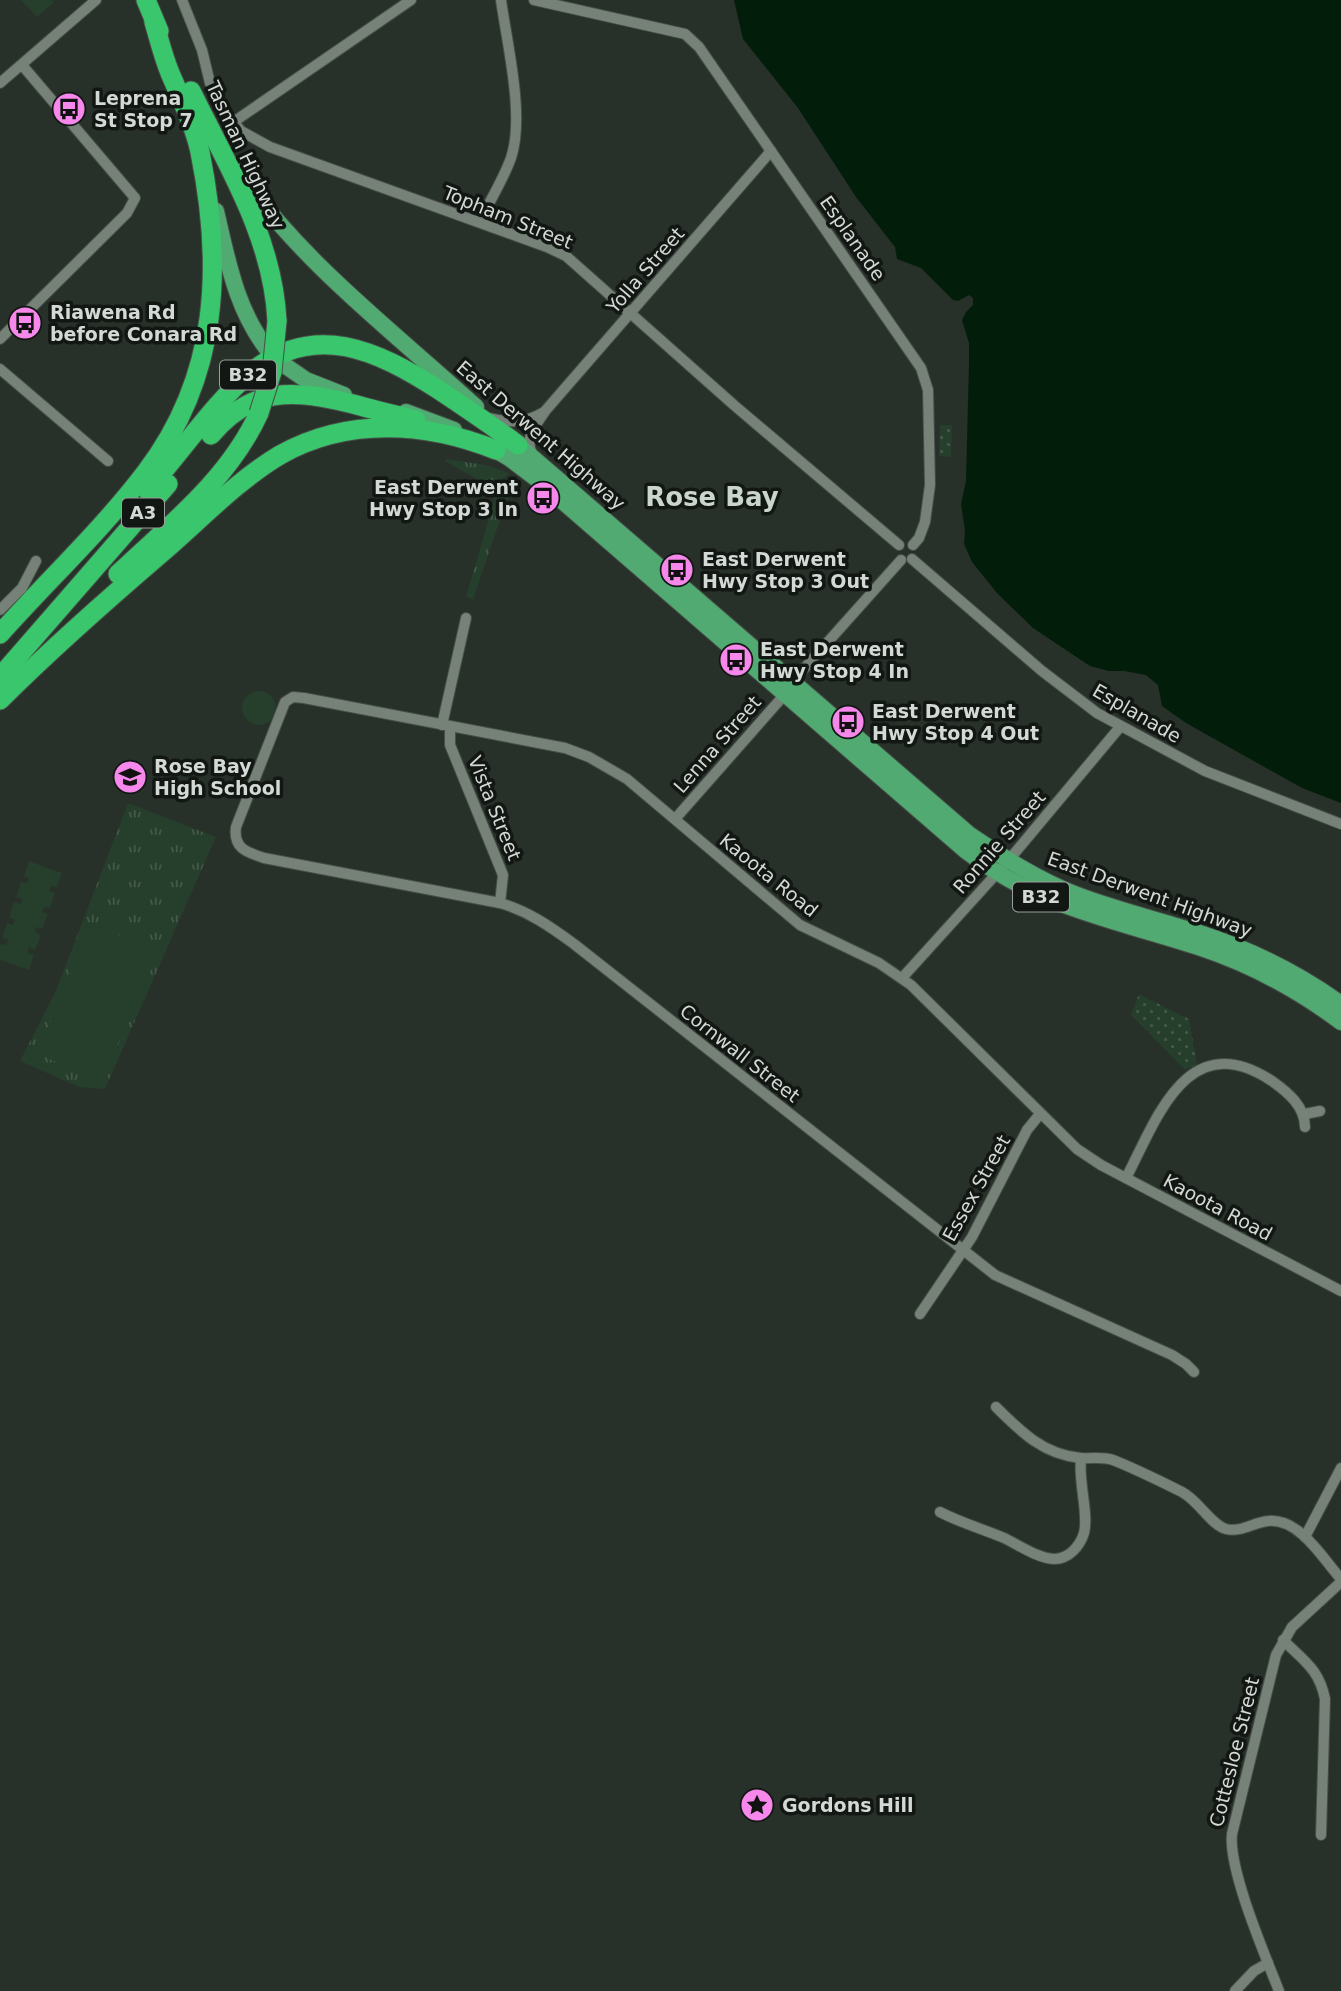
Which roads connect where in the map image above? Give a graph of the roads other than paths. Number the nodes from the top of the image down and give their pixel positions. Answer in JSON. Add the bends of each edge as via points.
{"nodes":[{"id":1,"x":96,"y":0,"type":"edge"},
{"id":2,"x":146,"y":0,"type":"edge"},
{"id":3,"x":182,"y":0,"type":"edge"},
{"id":4,"x":411,"y":0,"type":"edge"},
{"id":5,"x":500,"y":0,"type":"edge"},
{"id":6,"x":534,"y":0,"type":"edge"},
{"id":7,"x":155,"y":22,"type":"junction"},
{"id":8,"x":22,"y":65,"type":"junction"},
{"id":9,"x":0,"y":83,"type":"edge"},
{"id":10,"x":232,"y":123,"type":"junction"},
{"id":11,"x":212,"y":132,"type":"junction"},
{"id":12,"x":200,"y":150,"type":"junction"},
{"id":13,"x":771,"y":151,"type":"junction"},
{"id":14,"x":479,"y":222,"type":"junction"},
{"id":15,"x":631,"y":313,"type":"junction"},
{"id":16,"x":0,"y":339,"type":"edge"},
{"id":17,"x":0,"y":369,"type":"edge"},
{"id":18,"x":546,"y":410,"type":"junction"},
{"id":19,"x":487,"y":417,"type":"junction"},
{"id":20,"x":454,"y":430,"type":"junction"},
{"id":21,"x":518,"y":445,"type":"junction"},
{"id":22,"x":496,"y":450,"type":"junction"},
{"id":23,"x":108,"y":461,"type":"dead end"},
{"id":24,"x":538,"y":462,"type":"junction"},
{"id":25,"x":899,"y":545,"type":"junction"},
{"id":26,"x":913,"y":545,"type":"junction"},
{"id":27,"x":906,"y":559,"type":"junction"},
{"id":28,"x":36,"y":561,"type":"dead end"},
{"id":29,"x":44,"y":586,"type":"junction"},
{"id":30,"x":0,"y":610,"type":"edge"},
{"id":31,"x":466,"y":618,"type":"dead end"},
{"id":32,"x":0,"y":634,"type":"edge"},
{"id":33,"x":0,"y":677,"type":"edge"},
{"id":34,"x":790,"y":687,"type":"junction"},
{"id":35,"x":0,"y":698,"type":"edge"},
{"id":36,"x":446,"y":726,"type":"junction"},
{"id":37,"x":1120,"y":727,"type":"junction"},
{"id":38,"x":675,"y":819,"type":"junction"},
{"id":39,"x":1341,"y":824,"type":"edge"},
{"id":40,"x":235,"y":839,"type":"joint"},
{"id":41,"x":1008,"y":861,"type":"junction"},
{"id":42,"x":996,"y":873,"type":"junction"},
{"id":43,"x":500,"y":903,"type":"junction"},
{"id":44,"x":902,"y":978,"type":"junction"},
{"id":45,"x":1341,"y":1004,"type":"edge"},
{"id":46,"x":1341,"y":1023,"type":"edge"},
{"id":47,"x":1320,"y":1111,"type":"dead end"},
{"id":48,"x":1040,"y":1114,"type":"junction"},
{"id":49,"x":1305,"y":1114,"type":"junction"},
{"id":50,"x":1305,"y":1127,"type":"dead end"},
{"id":51,"x":1126,"y":1178,"type":"junction"},
{"id":52,"x":963,"y":1250,"type":"junction"},
{"id":53,"x":1341,"y":1291,"type":"edge"},
{"id":54,"x":920,"y":1314,"type":"dead end"},
{"id":55,"x":1194,"y":1372,"type":"dead end"},
{"id":56,"x":996,"y":1407,"type":"dead end"},
{"id":57,"x":1081,"y":1458,"type":"junction"},
{"id":58,"x":1341,"y":1468,"type":"edge"},
{"id":59,"x":940,"y":1512,"type":"dead end"},
{"id":60,"x":1305,"y":1537,"type":"junction"},
{"id":61,"x":1341,"y":1581,"type":"edge"},
{"id":62,"x":1283,"y":1640,"type":"junction"},
{"id":63,"x":1321,"y":1835,"type":"dead end"},
{"id":64,"x":1268,"y":1963,"type":"junction"},
{"id":65,"x":1235,"y":1991,"type":"edge"},
{"id":66,"x":1279,"y":1991,"type":"edge"}],
"edges":[{"from":1,"to":8,"type":"street"},
{"from":2,"to":7,"type":"highway","name":"Tasman Highway","number":"A3"},
{"from":3,"to":10,"type":"street","name":"Topham Street","via":[[213,93]]},
{"from":4,"to":10,"type":"street"},
{"from":5,"to":14,"type":"street","via":[[515,99],[515,138],[507,167]]},
{"from":6,"to":13,"type":"street","name":"Esplanade","via":[[685,34],[699,47]]},
{"from":7,"to":11,"type":"highway","name":"Tasman Highway","number":"A3"},
{"from":7,"to":12,"type":"highway","name":"Tasman Highway","number":"A3"},
{"from":7,"to":29,"type":"highway","name":"Tasman Highway","number":"A3","via":[[194,169],[203,224],[205,288],[200,325],[161,432],[129,482],[47,576]]},
{"from":8,"to":9,"type":"street"},
{"from":8,"to":16,"type":"street","via":[[135,200]]},
{"from":10,"to":14,"type":"street","name":"Topham Street","via":[[270,147]]},
{"from":11,"to":19,"type":"main road","name":"East Derwent Highway","number":"B32","via":[[261,202],[308,255]]},
{"from":11,"to":35,"type":"highway","name":"Tasman Highway","number":"A3","bridge":true,"via":[[260,236],[273,279],[277,321],[272,372],[259,413],[244,444],[211,485],[33,654]]},
{"from":12,"to":20,"type":"main road","name":"East Derwent Highway","number":"A3","via":[[238,298],[253,329],[276,358],[317,385]]},
{"from":12,"to":29,"type":"highway","name":"Tasman Highway","number":"A3","via":[[214,276],[207,338],[191,391],[178,422],[147,471]]},
{"from":13,"to":15,"type":"street","name":"Yolla Street"},
{"from":13,"to":26,"type":"street","name":"Esplanade","via":[[926,379],[930,485],[925,522]]},
{"from":14,"to":15,"type":"street","name":"Topham Street","via":[[557,251]]},
{"from":15,"to":18,"type":"street","name":"Yolla Street"},
{"from":15,"to":25,"type":"street","name":"Topham Street"},
{"from":17,"to":23,"type":"street"},
{"from":18,"to":19,"type":"street","name":"Yolla Street","via":[[522,421]]},
{"from":18,"to":24,"type":"street","name":"Yolla Street","via":[[528,440]]},
{"from":19,"to":21,"type":"main road","name":"East Derwent Highway","number":"B32"},
{"from":20,"to":22,"type":"main road","name":"East Derwent Highway","number":"B32"},
{"from":20,"to":33,"type":"highway","number":"A3","via":[[310,394],[268,396],[237,410]]},
{"from":21,"to":24,"type":"main road","name":"East Derwent Highway","number":"B32"},
{"from":21,"to":29,"type":"highway","number":"B32","via":[[387,359],[347,346],[299,348],[249,374],[135,503],[55,581]]},
{"from":22,"to":34,"type":"main road","name":"East Derwent Highway","number":"B32"},
{"from":22,"to":35,"type":"highway","via":[[438,432],[387,427],[335,433],[292,449],[227,496]]},
{"from":24,"to":34,"type":"main road","name":"East Derwent Highway","number":"B32"},
{"from":25,"to":26,"type":"street"},
{"from":25,"to":27,"type":"street","via":[[896,551]]},
{"from":26,"to":27,"type":"street","via":[[915,551]]},
{"from":27,"to":34,"type":"street","name":"Lenna Street"},
{"from":27,"to":37,"type":"street","name":"Esplanade","via":[[1042,671]]},
{"from":28,"to":30,"type":"street","via":[[22,588]]},
{"from":29,"to":32,"type":"highway","name":"Tasman Highway","number":"A3"},
{"from":31,"to":36,"type":"street"},
{"from":34,"to":38,"type":"street","name":"Lenna Street"},
{"from":34,"to":41,"type":"main road","name":"East Derwent Highway","number":"B32"},
{"from":34,"to":42,"type":"main road","name":"East Derwent Highway","number":"B32","via":[[956,843]]},
{"from":36,"to":38,"type":"street","name":"Kaoota Road","via":[[565,748],[589,757],[627,779]]},
{"from":36,"to":40,"type":"street","name":"Kaoota Road","via":[[290,698],[283,705]]},
{"from":36,"to":43,"type":"street","name":"Vista Street","via":[[503,875]]},
{"from":37,"to":39,"type":"street","name":"Esplanade","via":[[1215,775]]},
{"from":37,"to":41,"type":"street","name":"Ronnie Street"},
{"from":38,"to":44,"type":"street","name":"Kaoota Road","via":[[800,925]]},
{"from":40,"to":43,"type":"street","name":"Cornwall Street","via":[[249,853],[264,858]]},
{"from":41,"to":42,"type":"street","name":"Ronnie Street"},
{"from":41,"to":45,"type":"main road","name":"East Derwent Highway","number":"B32","via":[[1078,895],[1239,947]]},
{"from":42,"to":44,"type":"street","name":"Ronnie Street"},
{"from":42,"to":46,"type":"main road","name":"East Derwent Highway","number":"B32","via":[[1031,893],[1094,917],[1240,963],[1292,989]]},
{"from":43,"to":52,"type":"street","name":"Cornwall Street","via":[[554,928]]},
{"from":44,"to":48,"type":"street","name":"Kaoota Road"},
{"from":47,"to":49,"type":"street"},
{"from":48,"to":51,"type":"street","name":"Kaoota Road","via":[[1077,1149]]},
{"from":48,"to":52,"type":"street","name":"Essex Street"},
{"from":49,"to":50,"type":"street"},
{"from":49,"to":51,"type":"street","via":[[1280,1087],[1251,1070],[1224,1065],[1203,1069],[1184,1079],[1170,1096]]},
{"from":51,"to":53,"type":"street","name":"Kaoota Road"},
{"from":52,"to":54,"type":"street","name":"Essex Street"},
{"from":52,"to":55,"type":"street","name":"Cornwall Street","via":[[1006,1281],[1172,1355]]},
{"from":56,"to":57,"type":"street","via":[[1036,1444]]},
{"from":57,"to":59,"type":"street","via":[[1084,1532],[1074,1551],[1063,1557],[1039,1555]]},
{"from":57,"to":60,"type":"street","via":[[1111,1459],[1182,1492],[1225,1529],[1280,1522]]},
{"from":58,"to":60,"type":"street"},
{"from":60,"to":61,"type":"street"},
{"from":61,"to":62,"type":"street","name":"Cottesloe Street"},
{"from":62,"to":63,"type":"street","via":[[1316,1672],[1325,1699]]},
{"from":62,"to":64,"type":"street","name":"Cottesloe Street","via":[[1231,1843],[1235,1868]]},
{"from":64,"to":65,"type":"street"},
{"from":64,"to":66,"type":"street","name":"Cottesloe Street"}]}
